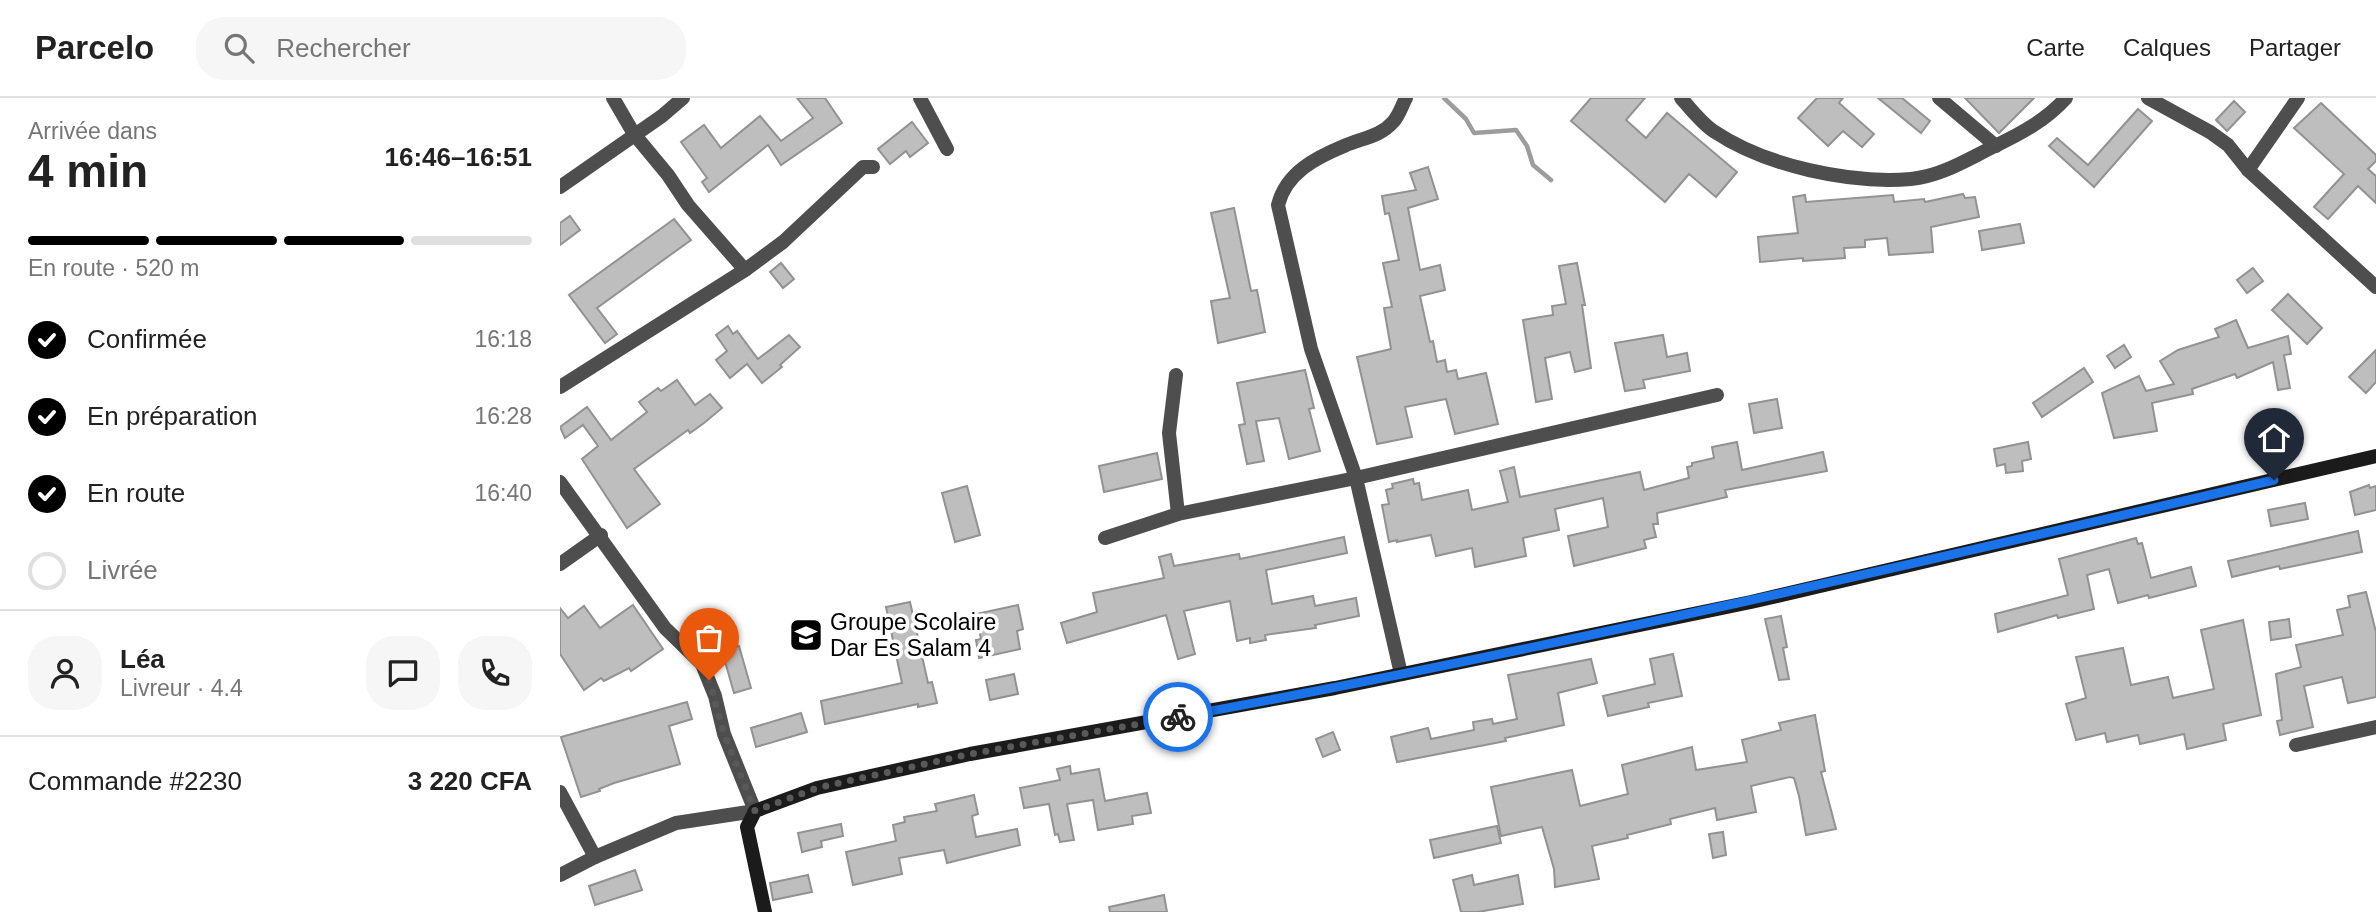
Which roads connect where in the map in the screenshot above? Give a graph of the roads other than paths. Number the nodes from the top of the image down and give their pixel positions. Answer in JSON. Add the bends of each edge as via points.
{"nodes":[{"id":1,"x":612,"y":98,"type":"edge"},
{"id":2,"x":683,"y":98,"type":"edge"},
{"id":3,"x":920,"y":98,"type":"edge"},
{"id":4,"x":1406,"y":98,"type":"edge"},
{"id":5,"x":1681,"y":98,"type":"edge"},
{"id":6,"x":1938,"y":98,"type":"edge"},
{"id":7,"x":2066,"y":98,"type":"edge"},
{"id":8,"x":2148,"y":98,"type":"edge"},
{"id":9,"x":2298,"y":98,"type":"edge"},
{"id":10,"x":634,"y":134,"type":"junction"},
{"id":11,"x":1996,"y":146,"type":"junction"},
{"id":12,"x":947,"y":149,"type":"dead end"},
{"id":13,"x":873,"y":167,"type":"dead end"},
{"id":14,"x":2248,"y":170,"type":"junction"},
{"id":15,"x":560,"y":187,"type":"edge"},
{"id":16,"x":745,"y":270,"type":"junction"},
{"id":17,"x":2376,"y":288,"type":"edge"},
{"id":18,"x":1175,"y":375,"type":"dead end"},
{"id":19,"x":560,"y":387,"type":"edge"},
{"id":20,"x":1717,"y":395,"type":"dead end"},
{"id":21,"x":2376,"y":456,"type":"edge"},
{"id":22,"x":1356,"y":478,"type":"junction"},
{"id":23,"x":560,"y":482,"type":"edge"},
{"id":24,"x":1178,"y":514,"type":"junction"},
{"id":25,"x":601,"y":535,"type":"junction"},
{"id":26,"x":1105,"y":538,"type":"dead end"},
{"id":27,"x":560,"y":564,"type":"edge"},
{"id":28,"x":1401,"y":674,"type":"junction"},
{"id":29,"x":2376,"y":727,"type":"edge"},
{"id":30,"x":2296,"y":745,"type":"dead end"},
{"id":31,"x":560,"y":792,"type":"edge"},
{"id":32,"x":755,"y":811,"type":"junction"},
{"id":33,"x":595,"y":856,"type":"junction"},
{"id":34,"x":560,"y":875,"type":"edge"},
{"id":35,"x":765,"y":912,"type":"edge"}],
"edges":[{"from":1,"to":10,"type":"street"},
{"from":2,"to":10,"type":"street"},
{"from":3,"to":12,"type":"street"},
{"from":4,"to":22,"type":"street","via":[[1394,122],[1374,136],[1296,172],[1282,188],[1278,205],[1303,319]]},
{"from":5,"to":11,"type":"street","via":[[1714,131],[1759,155],[1836,176],[1912,179],[1956,167]]},
{"from":6,"to":11,"type":"street"},
{"from":7,"to":11,"type":"street","via":[[2031,128]]},
{"from":8,"to":14,"type":"street","via":[[2210,132],[2228,145]]},
{"from":9,"to":14,"type":"street"},
{"from":10,"to":15,"type":"street"},
{"from":10,"to":16,"type":"street"},
{"from":13,"to":16,"type":"street","via":[[863,167],[783,242]]},
{"from":14,"to":17,"type":"street"},
{"from":16,"to":19,"type":"street"},
{"from":18,"to":24,"type":"street","via":[[1169,433]]},
{"from":20,"to":22,"type":"street"},
{"from":21,"to":28,"type":"street","via":[[1751,602]]},
{"from":22,"to":24,"type":"street"},
{"from":22,"to":28,"type":"street"},
{"from":23,"to":25,"type":"street"},
{"from":24,"to":26,"type":"street"},
{"from":25,"to":27,"type":"street"},
{"from":25,"to":32,"type":"street","via":[[665,628],[702,664]]},
{"from":28,"to":32,"type":"street","via":[[970,754],[817,788]]},
{"from":29,"to":30,"type":"street"},
{"from":31,"to":33,"type":"street"},
{"from":32,"to":33,"type":"street","via":[[676,823]]},
{"from":32,"to":35,"type":"street","via":[[747,827]]},
{"from":33,"to":34,"type":"street"}]}
